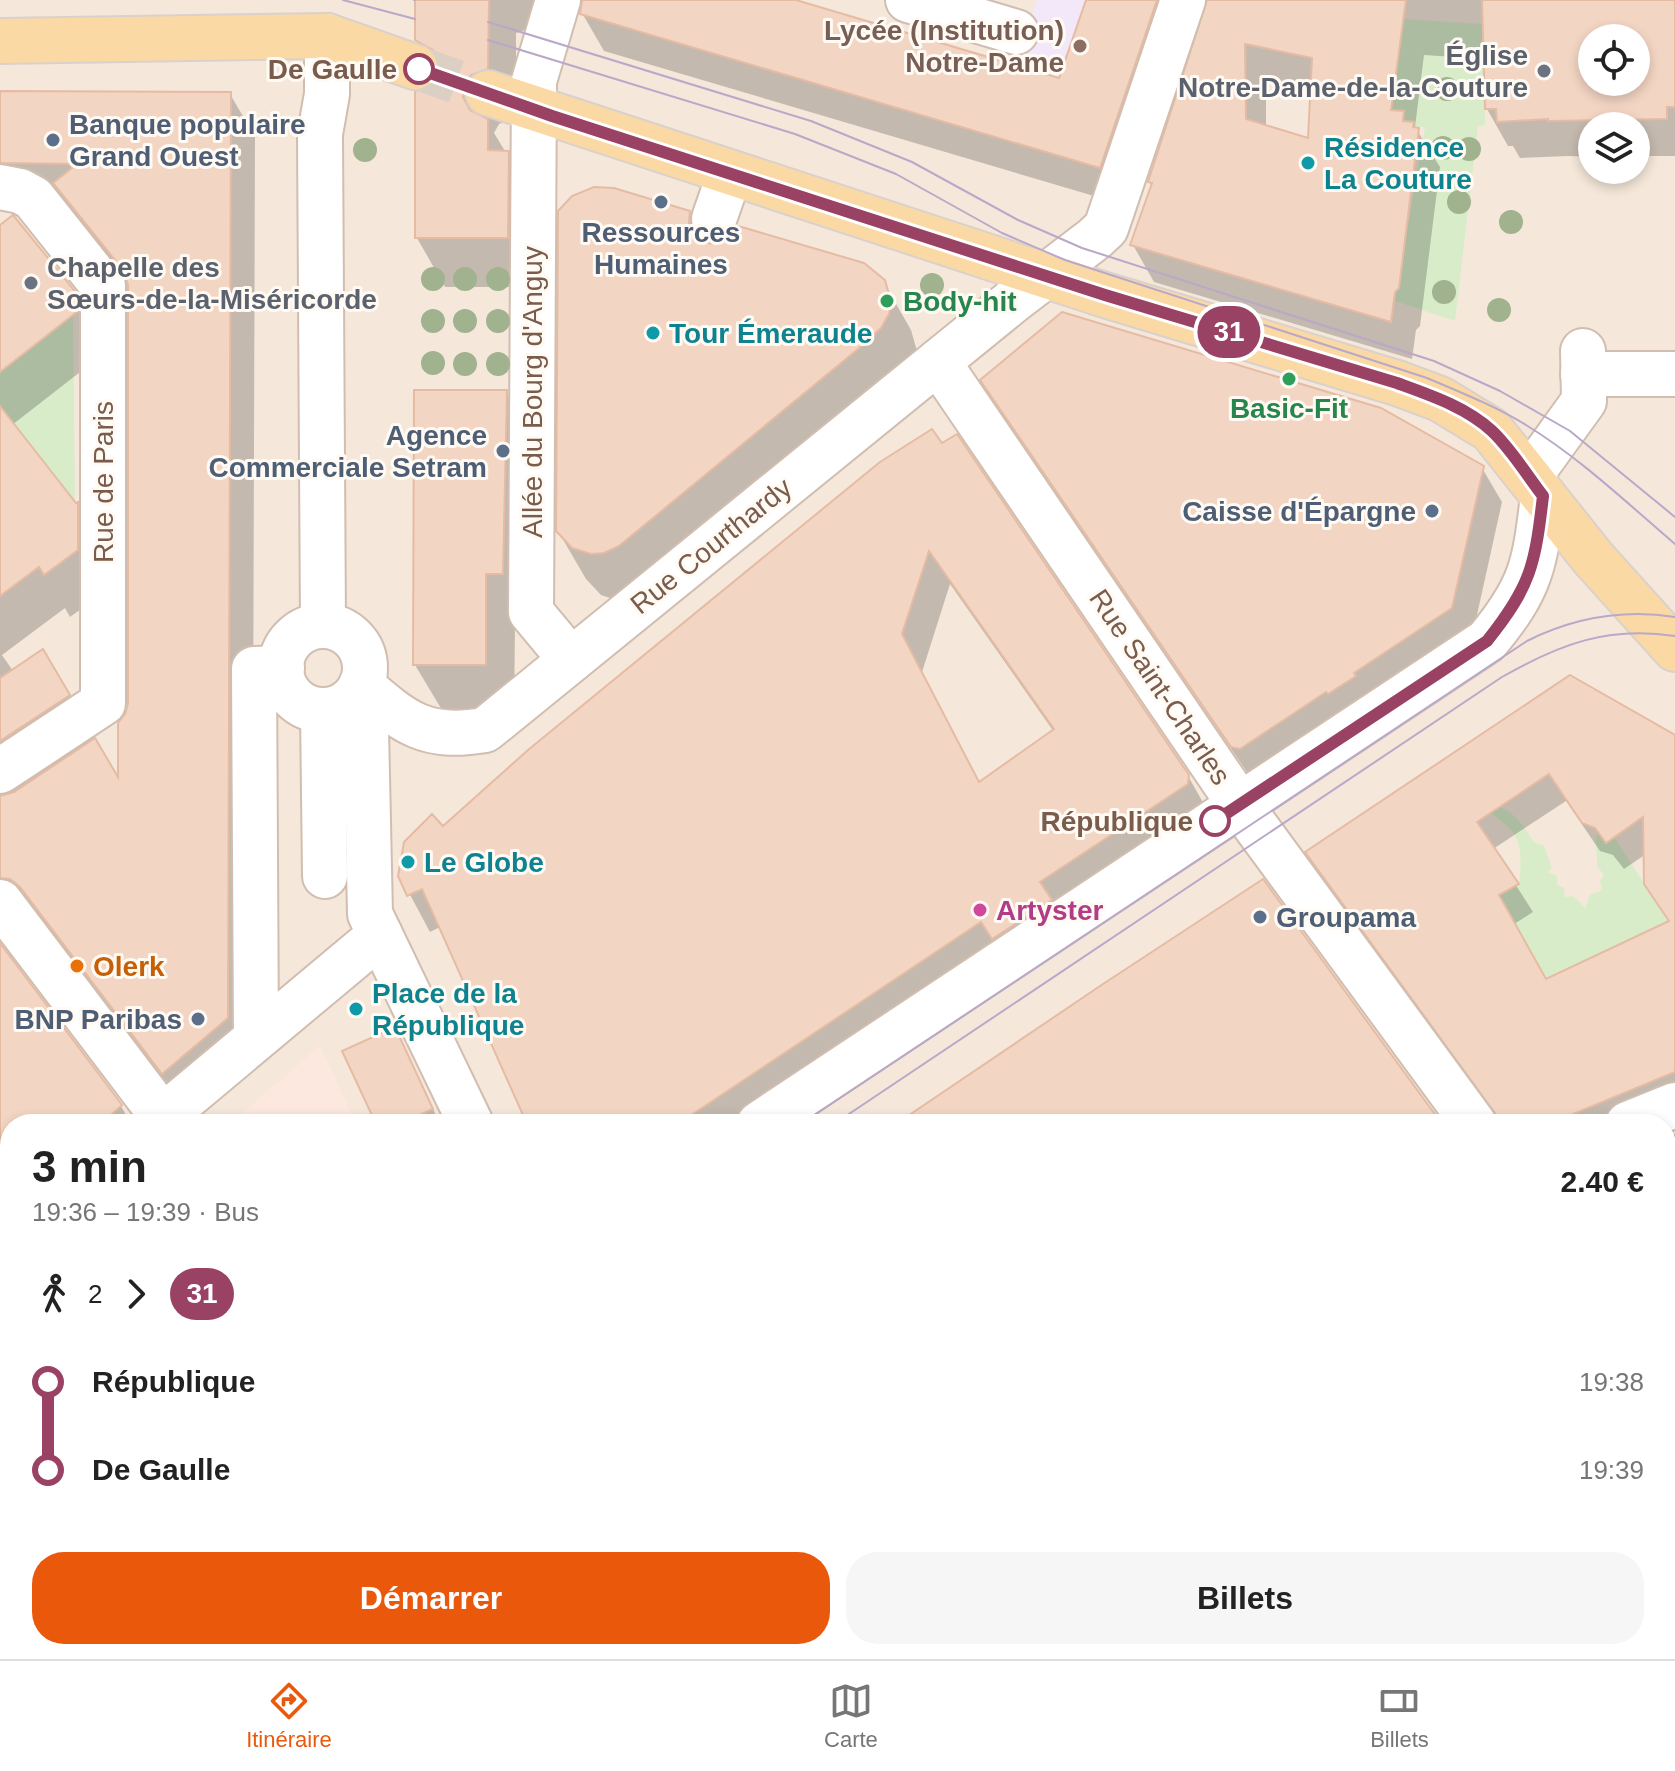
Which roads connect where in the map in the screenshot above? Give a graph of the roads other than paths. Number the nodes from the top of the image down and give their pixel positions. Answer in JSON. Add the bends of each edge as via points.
{"nodes":[{"id":1,"x":558,"y":0,"type":"edge"},
{"id":2,"x":908,"y":0,"type":"edge"},
{"id":3,"x":1183,"y":0,"type":"edge"},
{"id":4,"x":327,"y":18,"type":"edge"},
{"id":5,"x":1016,"y":32,"type":"dead end"},
{"id":6,"x":0,"y":41,"type":"edge"},
{"id":7,"x":415,"y":67,"type":"tunnel mouth"},
{"id":8,"x":488,"y":93,"type":"tunnel mouth"},
{"id":9,"x":533,"y":109,"type":"junction"},
{"id":10,"x":730,"y":173,"type":"junction"},
{"id":11,"x":0,"y":187,"type":"edge"},
{"id":12,"x":714,"y":219,"type":"dead end"},
{"id":13,"x":1045,"y":275,"type":"junction"},
{"id":14,"x":938,"y":362,"type":"junction"},
{"id":15,"x":1675,"y":374,"type":"edge"},
{"id":16,"x":1536,"y":486,"type":"junction"},
{"id":17,"x":323,"y":626,"type":"junction"},
{"id":18,"x":1675,"y":649,"type":"edge"},
{"id":19,"x":571,"y":660,"type":"junction"},
{"id":20,"x":310,"y":695,"type":"junction"},
{"id":21,"x":0,"y":771,"type":"edge"},
{"id":22,"x":1240,"y":805,"type":"junction"},
{"id":23,"x":325,"y":876,"type":"dead end"},
{"id":24,"x":0,"y":902,"type":"edge"},
{"id":25,"x":375,"y":924,"type":"junction"},
{"id":26,"x":256,"y":1038,"type":"junction"},
{"id":27,"x":1675,"y":1105,"type":"edge"},
{"id":28,"x":153,"y":1110,"type":"edge"},
{"id":29,"x":466,"y":1114,"type":"edge"},
{"id":30,"x":774,"y":1114,"type":"edge"},
{"id":31,"x":1467,"y":1114,"type":"edge"},
{"id":32,"x":1653,"y":1114,"type":"edge"}],
"edges":[{"from":1,"to":9,"type":"street","name":"Allée du Bourg d'Anguy","via":[[534,81]]},
{"from":2,"to":5,"type":"street"},
{"from":3,"to":13,"type":"street","name":"Rue Courthardy","via":[[1106,228]]},
{"from":4,"to":6,"type":"main road"},
{"from":4,"to":7,"type":"main road"},
{"from":4,"to":17,"type":"street","via":[[327,94],[320,134]]},
{"from":8,"to":9,"type":"main road"},
{"from":9,"to":10,"type":"main road"},
{"from":9,"to":19,"type":"street","name":"Allée du Bourg d'Anguy","via":[[531,612]]},
{"from":10,"to":12,"type":"street"},
{"from":10,"to":13,"type":"main road"},
{"from":11,"to":21,"type":"street","name":"Rue de Paris","via":[[33,198],[103,286],[103,703]]},
{"from":13,"to":14,"type":"street","name":"Rue Courthardy"},
{"from":13,"to":16,"type":"main road","via":[[1440,399],[1491,430]]},
{"from":14,"to":19,"type":"street","name":"Rue Courthardy"},
{"from":14,"to":22,"type":"street","name":"Rue Saint-Charles"},
{"from":15,"to":16,"type":"street","via":[[1583,362],[1584,401]]},
{"from":16,"to":18,"type":"main road"},
{"from":16,"to":22,"type":"street","via":[[1531,573],[1487,641]]},
{"from":17,"to":20,"type":"street","via":[[295,637],[284,653]]},
{"from":17,"to":20,"type":"street","via":[[340,630],[357,643],[364,660]]},
{"from":19,"to":20,"type":"street","name":"Rue Courthardy","via":[[485,730],[472,732],[440,732]]},
{"from":20,"to":23,"type":"street"},
{"from":20,"to":25,"type":"street","via":[[366,729]]},
{"from":20,"to":26,"type":"street","via":[[254,763]]},
{"from":22,"to":30,"type":"street"},
{"from":22,"to":31,"type":"street","name":"Rue Saint-Charles"},
{"from":24,"to":28,"type":"street"},
{"from":25,"to":26,"type":"street"},
{"from":25,"to":29,"type":"street"},
{"from":26,"to":28,"type":"street"},
{"from":27,"to":32,"type":"street"}]}
